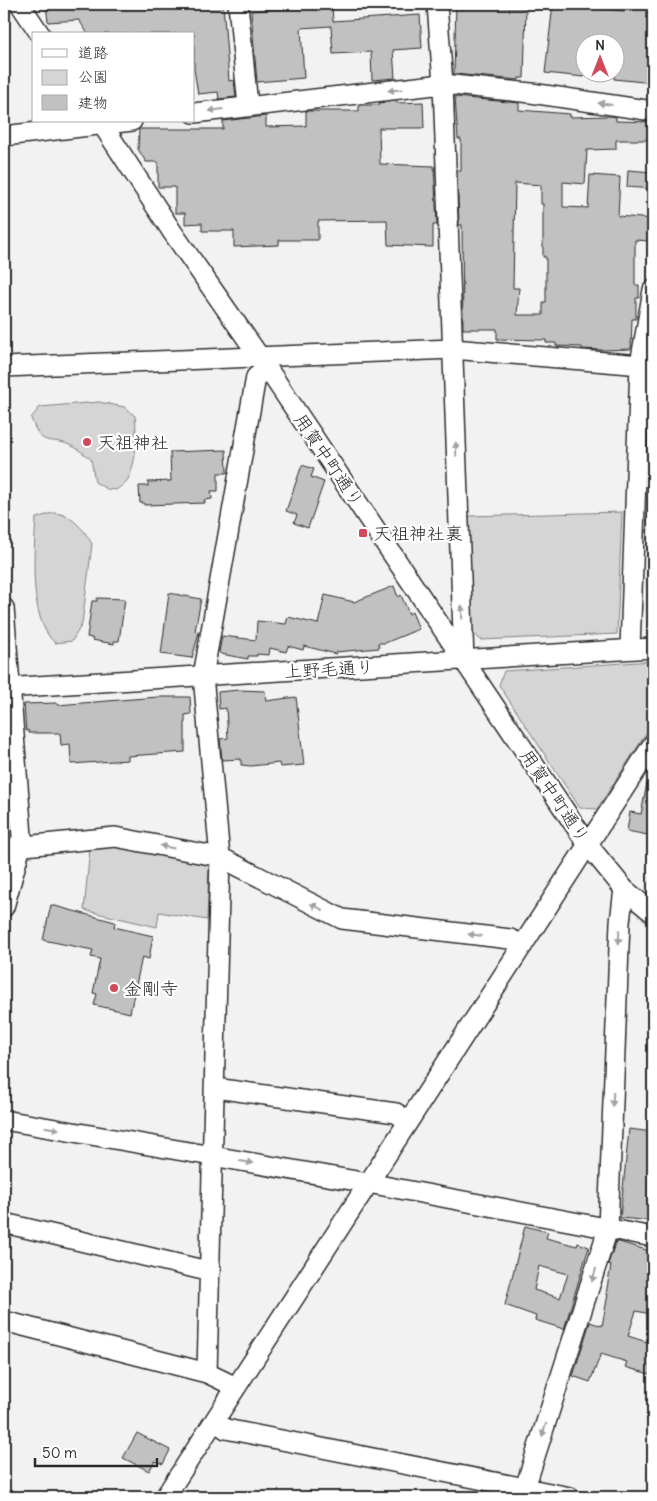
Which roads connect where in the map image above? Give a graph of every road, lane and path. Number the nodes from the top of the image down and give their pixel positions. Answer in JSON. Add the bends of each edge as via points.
{"nodes":[{"id":1,"x":20,"y":4,"type":"edge"},
{"id":2,"x":238,"y":4,"type":"edge"},
{"id":3,"x":437,"y":4,"type":"edge"},
{"id":4,"x":39,"y":32,"type":"edge"},
{"id":5,"x":443,"y":84,"type":"junction"},
{"id":6,"x":248,"y":106,"type":"junction"},
{"id":7,"x":653,"y":111,"type":"edge"},
{"id":8,"x":195,"y":113,"type":"edge"},
{"id":9,"x":117,"y":122,"type":"edge"},
{"id":10,"x":102,"y":123,"type":"edge"},
{"id":11,"x":4,"y":136,"type":"edge"},
{"id":12,"x":653,"y":290,"type":"edge"},
{"id":13,"x":453,"y":349,"type":"junction"},
{"id":14,"x":263,"y":363,"type":"junction"},
{"id":15,"x":647,"y":365,"type":"edge"},
{"id":16,"x":4,"y":367,"type":"edge"},
{"id":17,"x":4,"y":608,"type":"edge"},
{"id":18,"x":653,"y":648,"type":"edge"},
{"id":19,"x":630,"y":649,"type":"junction"},
{"id":20,"x":464,"y":660,"type":"junction"},
{"id":21,"x":203,"y":676,"type":"junction"},
{"id":22,"x":7,"y":687,"type":"edge"},
{"id":23,"x":653,"y":744,"type":"edge"},
{"id":24,"x":588,"y":845,"type":"junction"},
{"id":25,"x":13,"y":847,"type":"edge"},
{"id":26,"x":220,"y":857,"type":"junction"},
{"id":27,"x":624,"y":889,"type":"junction"},
{"id":28,"x":4,"y":907,"type":"edge"},
{"id":29,"x":653,"y":913,"type":"edge"},
{"id":30,"x":523,"y":945,"type":"junction"},
{"id":31,"x":215,"y":1088,"type":"junction"},
{"id":32,"x":4,"y":1120,"type":"edge"},
{"id":33,"x":408,"y":1121,"type":"junction"},
{"id":34,"x":213,"y":1156,"type":"junction"},
{"id":35,"x":368,"y":1183,"type":"junction"},
{"id":36,"x":4,"y":1223,"type":"edge"},
{"id":37,"x":608,"y":1229,"type":"junction"},
{"id":38,"x":653,"y":1237,"type":"edge"},
{"id":39,"x":211,"y":1269,"type":"junction"},
{"id":40,"x":4,"y":1321,"type":"edge"},
{"id":41,"x":207,"y":1373,"type":"junction"},
{"id":42,"x":236,"y":1387,"type":"junction"},
{"id":43,"x":215,"y":1421,"type":"junction"},
{"id":44,"x":523,"y":1493,"type":"edge"},
{"id":45,"x":165,"y":1497,"type":"edge"},
{"id":46,"x":570,"y":1497,"type":"edge"}],
"edges":[{"from":1,"to":4,"type":"street"},
{"from":2,"to":6,"type":"street"},
{"from":3,"to":5,"type":"street"},
{"from":5,"to":6,"type":"street","one_way":true},
{"from":7,"to":5,"type":"street","one_way":true},
{"from":5,"to":13,"type":"street"},
{"from":6,"to":8,"type":"street","one_way":true},
{"from":9,"to":10,"type":"street"},
{"from":10,"to":11,"type":"street"},
{"from":10,"to":14,"type":"street","name":"用賀中町通り"},
{"from":12,"to":15,"type":"street"},
{"from":13,"to":14,"type":"street"},
{"from":13,"to":15,"type":"street"},
{"from":20,"to":13,"type":"street","one_way":true},
{"from":14,"to":16,"type":"street"},
{"from":14,"to":20,"type":"street","name":"用賀中町通り"},
{"from":14,"to":21,"type":"street","via":[[256,377]]},
{"from":15,"to":19,"type":"street"},
{"from":17,"to":22,"type":"street"},
{"from":18,"to":19,"type":"street","name":"上野毛通り"},
{"from":19,"to":20,"type":"street","name":"上野毛通り"},
{"from":20,"to":21,"type":"street","name":"上野毛通り"},
{"from":20,"to":24,"type":"street","name":"用賀中町通り"},
{"from":21,"to":22,"type":"street","name":"上野毛通り"},
{"from":21,"to":26,"type":"street"},
{"from":22,"to":25,"type":"street"},
{"from":23,"to":24,"type":"street"},
{"from":24,"to":27,"type":"street","name":"用賀中町通り"},
{"from":24,"to":30,"type":"street"},
{"from":26,"to":25,"type":"street","one_way":true,"via":[[115,837]]},
{"from":25,"to":28,"type":"street"},
{"from":30,"to":26,"type":"street","one_way":true,"via":[[510,939],[342,919]]},
{"from":26,"to":31,"type":"street"},
{"from":27,"to":29,"type":"street","name":"用賀中町通り"},
{"from":27,"to":37,"type":"street","one_way":true},
{"from":30,"to":33,"type":"street"},
{"from":31,"to":33,"type":"street","via":[[396,1113]]},
{"from":31,"to":34,"type":"street"},
{"from":32,"to":34,"type":"street","one_way":true},
{"from":33,"to":35,"type":"street"},
{"from":34,"to":35,"type":"street","one_way":true},
{"from":34,"to":39,"type":"street"},
{"from":35,"to":37,"type":"street"},
{"from":35,"to":42,"type":"street"},
{"from":36,"to":39,"type":"street","via":[[199,1269]]},
{"from":37,"to":38,"type":"street"},
{"from":37,"to":44,"type":"street","one_way":true},
{"from":39,"to":41,"type":"street"},
{"from":40,"to":41,"type":"street"},
{"from":41,"to":42,"type":"street"},
{"from":42,"to":43,"type":"street"},
{"from":43,"to":44,"type":"street","via":[[226,1429]]},
{"from":43,"to":45,"type":"street"},
{"from":44,"to":46,"type":"street"}]}
